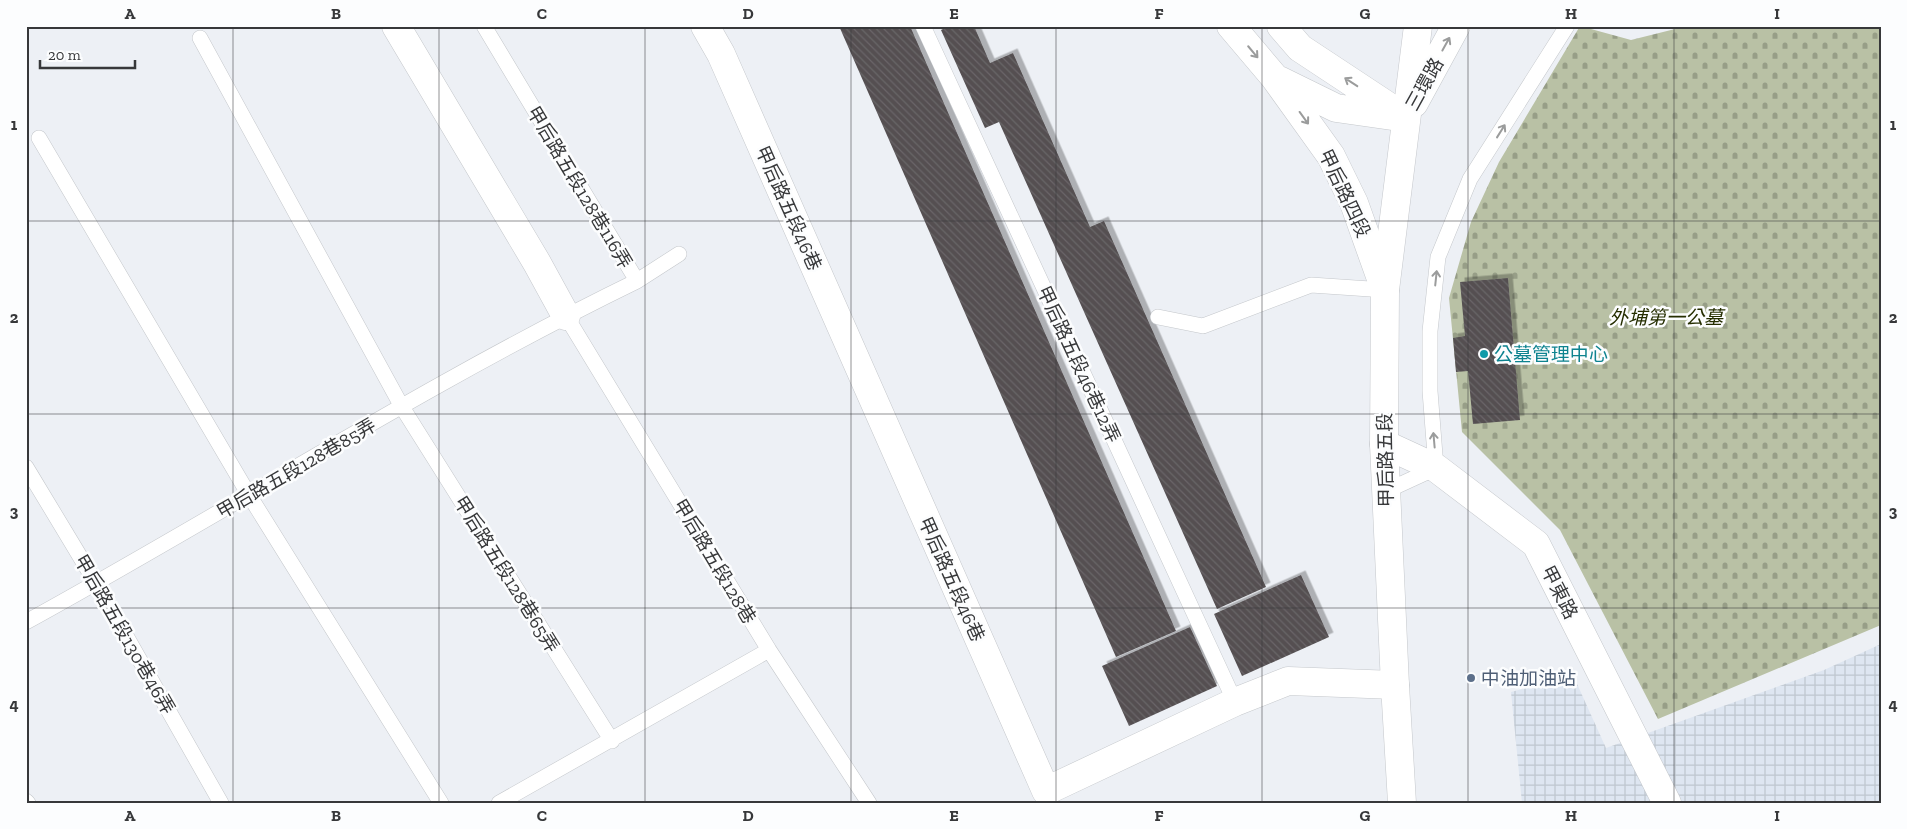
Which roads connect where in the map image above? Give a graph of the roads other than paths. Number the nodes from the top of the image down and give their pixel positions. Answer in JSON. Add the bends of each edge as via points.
{"nodes":[{"id":1,"x":396,"y":26,"type":"edge"},
{"id":2,"x":484,"y":26,"type":"edge"},
{"id":3,"x":705,"y":26,"type":"edge"},
{"id":4,"x":924,"y":26,"type":"edge"},
{"id":5,"x":1231,"y":26,"type":"edge"},
{"id":6,"x":1281,"y":26,"type":"edge"},
{"id":7,"x":1418,"y":26,"type":"edge"},
{"id":8,"x":1456,"y":26,"type":"edge"},
{"id":9,"x":1567,"y":26,"type":"edge"},
{"id":10,"x":200,"y":38,"type":"dead end"},
{"id":11,"x":1276,"y":78,"type":"junction"},
{"id":12,"x":1406,"y":118,"type":"junction"},
{"id":13,"x":39,"y":138,"type":"dead end"},
{"id":14,"x":679,"y":254,"type":"dead end"},
{"id":15,"x":636,"y":281,"type":"junction"},
{"id":16,"x":1385,"y":290,"type":"junction"},
{"id":17,"x":566,"y":316,"type":"junction"},
{"id":18,"x":1158,"y":317,"type":"dead end"},
{"id":19,"x":402,"y":407,"type":"junction"},
{"id":20,"x":1384,"y":444,"type":"junction"},
{"id":21,"x":26,"y":467,"type":"edge"},
{"id":22,"x":1436,"y":468,"type":"junction"},
{"id":23,"x":1386,"y":491,"type":"junction"},
{"id":24,"x":249,"y":495,"type":"junction"},
{"id":25,"x":96,"y":584,"type":"junction"},
{"id":26,"x":26,"y":622,"type":"edge"},
{"id":27,"x":769,"y":650,"type":"junction"},
{"id":28,"x":1395,"y":686,"type":"junction"},
{"id":29,"x":1235,"y":702,"type":"junction"},
{"id":30,"x":612,"y":740,"type":"junction"},
{"id":31,"x":221,"y":803,"type":"edge"},
{"id":32,"x":441,"y":803,"type":"edge"},
{"id":33,"x":499,"y":803,"type":"edge"},
{"id":34,"x":869,"y":803,"type":"edge"},
{"id":35,"x":1402,"y":803,"type":"edge"},
{"id":36,"x":1667,"y":803,"type":"edge"}],
"edges":[{"from":1,"to":17,"type":"street"},
{"from":2,"to":15,"type":"lane","name":"甲后路五段128巷116弄"},
{"from":3,"to":29,"type":"street","name":"甲后路五段46巷","via":[[721,54],[1046,791]]},
{"from":4,"to":29,"type":"lane","name":"甲后路五段46巷12弄"},
{"from":5,"to":11,"type":"street","name":"甲后路四段","one_way":true},
{"from":12,"to":6,"type":"street","one_way":true,"via":[[1300,48]]},
{"from":7,"to":12,"type":"street","name":"三環路"},
{"from":12,"to":8,"type":"street","name":"三環路","one_way":true},
{"from":22,"to":9,"type":"lane","one_way":true,"via":[[1430,392],[1430,331],[1438,257],[1470,179]]},
{"from":10,"to":19,"type":"lane","name":"甲后路五段128巷65弄"},
{"from":11,"to":12,"type":"street","name":"甲后路四段","via":[[1336,108]]},
{"from":11,"to":16,"type":"street","name":"甲后路四段","one_way":true,"via":[[1331,156],[1354,203]]},
{"from":12,"to":16,"type":"street","name":"甲后路五段"},
{"from":13,"to":24,"type":"lane"},
{"from":14,"to":15,"type":"lane"},
{"from":15,"to":17,"type":"lane","name":"甲后路五段128巷116弄"},
{"from":16,"to":18,"type":"lane","via":[[1311,285],[1203,326]]},
{"from":16,"to":20,"type":"street","name":"甲后路五段"},
{"from":17,"to":19,"type":"lane","name":"甲后路五段128巷85弄"},
{"from":17,"to":27,"type":"lane","name":"甲后路五段128巷"},
{"from":19,"to":24,"type":"lane","name":"甲后路五段128巷85弄"},
{"from":19,"to":30,"type":"lane","name":"甲后路五段128巷65弄"},
{"from":20,"to":22,"type":"street","name":"甲東路"},
{"from":20,"to":23,"type":"street","name":"甲后路五段"},
{"from":21,"to":25,"type":"lane","name":"甲后路五段130巷46弄"},
{"from":22,"to":23,"type":"lane"},
{"from":22,"to":36,"type":"street","name":"甲東路","via":[[1536,544]]},
{"from":23,"to":28,"type":"street","name":"甲后路五段"},
{"from":24,"to":25,"type":"lane","name":"甲后路五段128巷85弄"},
{"from":24,"to":32,"type":"lane"},
{"from":25,"to":26,"type":"lane","name":"甲后路五段128巷85弄"},
{"from":25,"to":31,"type":"lane","name":"甲后路五段130巷46弄"},
{"from":27,"to":30,"type":"lane"},
{"from":27,"to":34,"type":"lane","name":"甲后路五段128巷"},
{"from":28,"to":29,"type":"street","name":"甲后路五段46巷","via":[[1288,681]]},
{"from":28,"to":35,"type":"street","name":"甲后路五段"},
{"from":30,"to":33,"type":"lane"}]}
